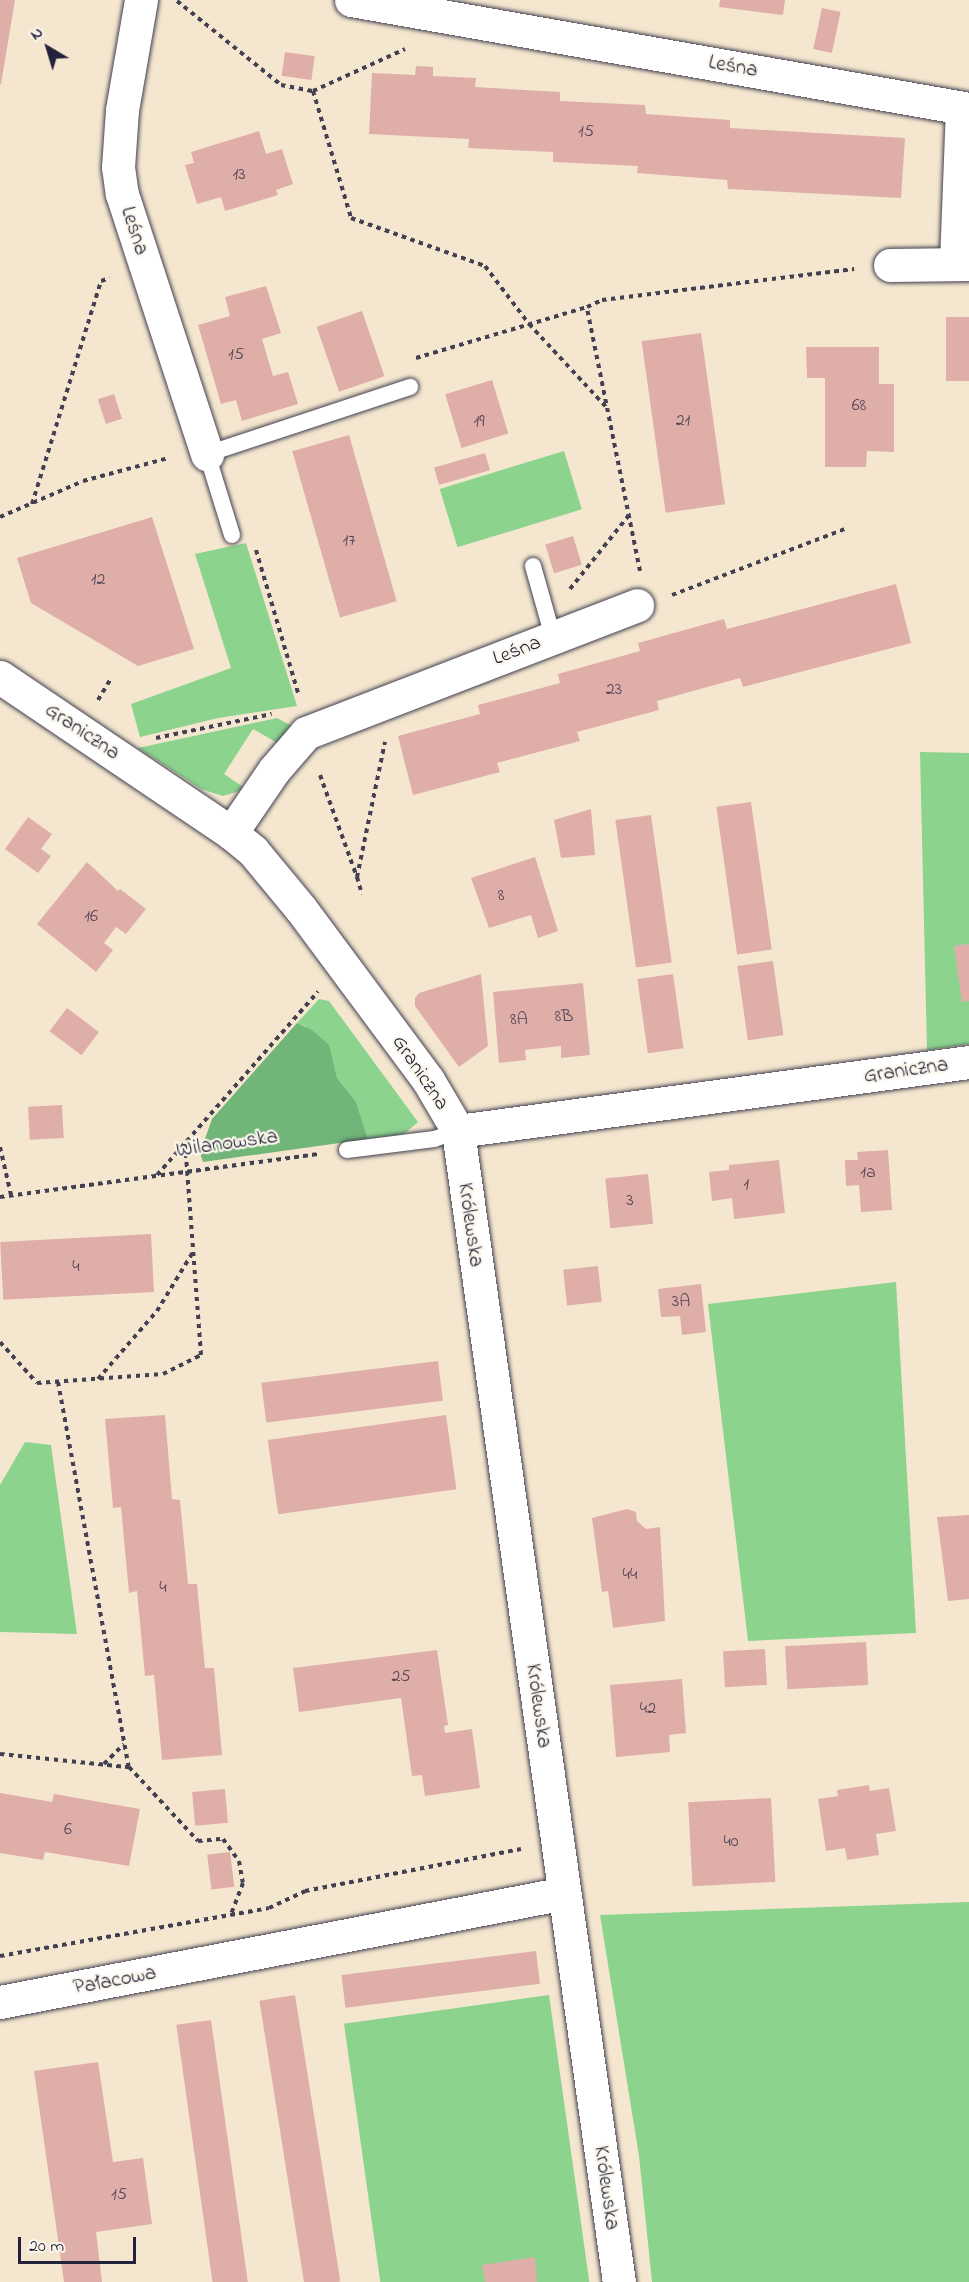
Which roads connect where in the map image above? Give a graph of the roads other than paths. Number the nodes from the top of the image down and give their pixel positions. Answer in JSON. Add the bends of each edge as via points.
{"nodes":[{"id":1,"x":141,"y":0,"type":"edge"},
{"id":2,"x":351,"y":0,"type":"edge"},
{"id":3,"x":965,"y":108,"type":"edge"},
{"id":4,"x":962,"y":264,"type":"edge"},
{"id":5,"x":890,"y":265,"type":"road end"},
{"id":6,"x":406,"y":388,"type":"road end"},
{"id":7,"x":207,"y":454,"type":"junction"},
{"id":8,"x":232,"y":535,"type":"dead end"},
{"id":9,"x":533,"y":566,"type":"dead end"},
{"id":10,"x":641,"y":603,"type":"road end"},
{"id":11,"x":550,"y":627,"type":"junction"},
{"id":12,"x":0,"y":677,"type":"edge"},
{"id":13,"x":231,"y":833,"type":"junction"},
{"id":14,"x":969,"y":1062,"type":"edge"},
{"id":15,"x":458,"y":1131,"type":"junction"},
{"id":16,"x":347,"y":1150,"type":"road end"},
{"id":17,"x":565,"y":1893,"type":"junction"},
{"id":18,"x":0,"y":2002,"type":"edge"},
{"id":19,"x":619,"y":2282,"type":"edge"}],
"edges":[{"from":1,"to":7,"type":"street","name":"Leśna","via":[[122,110],[118,167],[122,194]]},
{"from":2,"to":3,"type":"street","name":"Leśna"},
{"from":3,"to":4,"type":"street","name":"Leśna"},
{"from":4,"to":5,"type":"street"},
{"from":6,"to":7,"type":"lane"},
{"from":7,"to":8,"type":"lane"},
{"from":9,"to":11,"type":"lane"},
{"from":10,"to":11,"type":"street","name":"Leśna"},
{"from":11,"to":13,"type":"street","name":"Leśna","via":[[306,733],[274,770]]},
{"from":12,"to":13,"type":"street","name":"Graniczna"},
{"from":13,"to":15,"type":"street","name":"Graniczna","via":[[301,909],[428,1080]]},
{"from":14,"to":15,"type":"street","name":"Graniczna"},
{"from":15,"to":16,"type":"lane","via":[[434,1139]]},
{"from":15,"to":17,"type":"street","name":"Królewska"},
{"from":17,"to":18,"type":"street","name":"Pałacowa"},
{"from":17,"to":19,"type":"street","name":"Królewska"}]}
